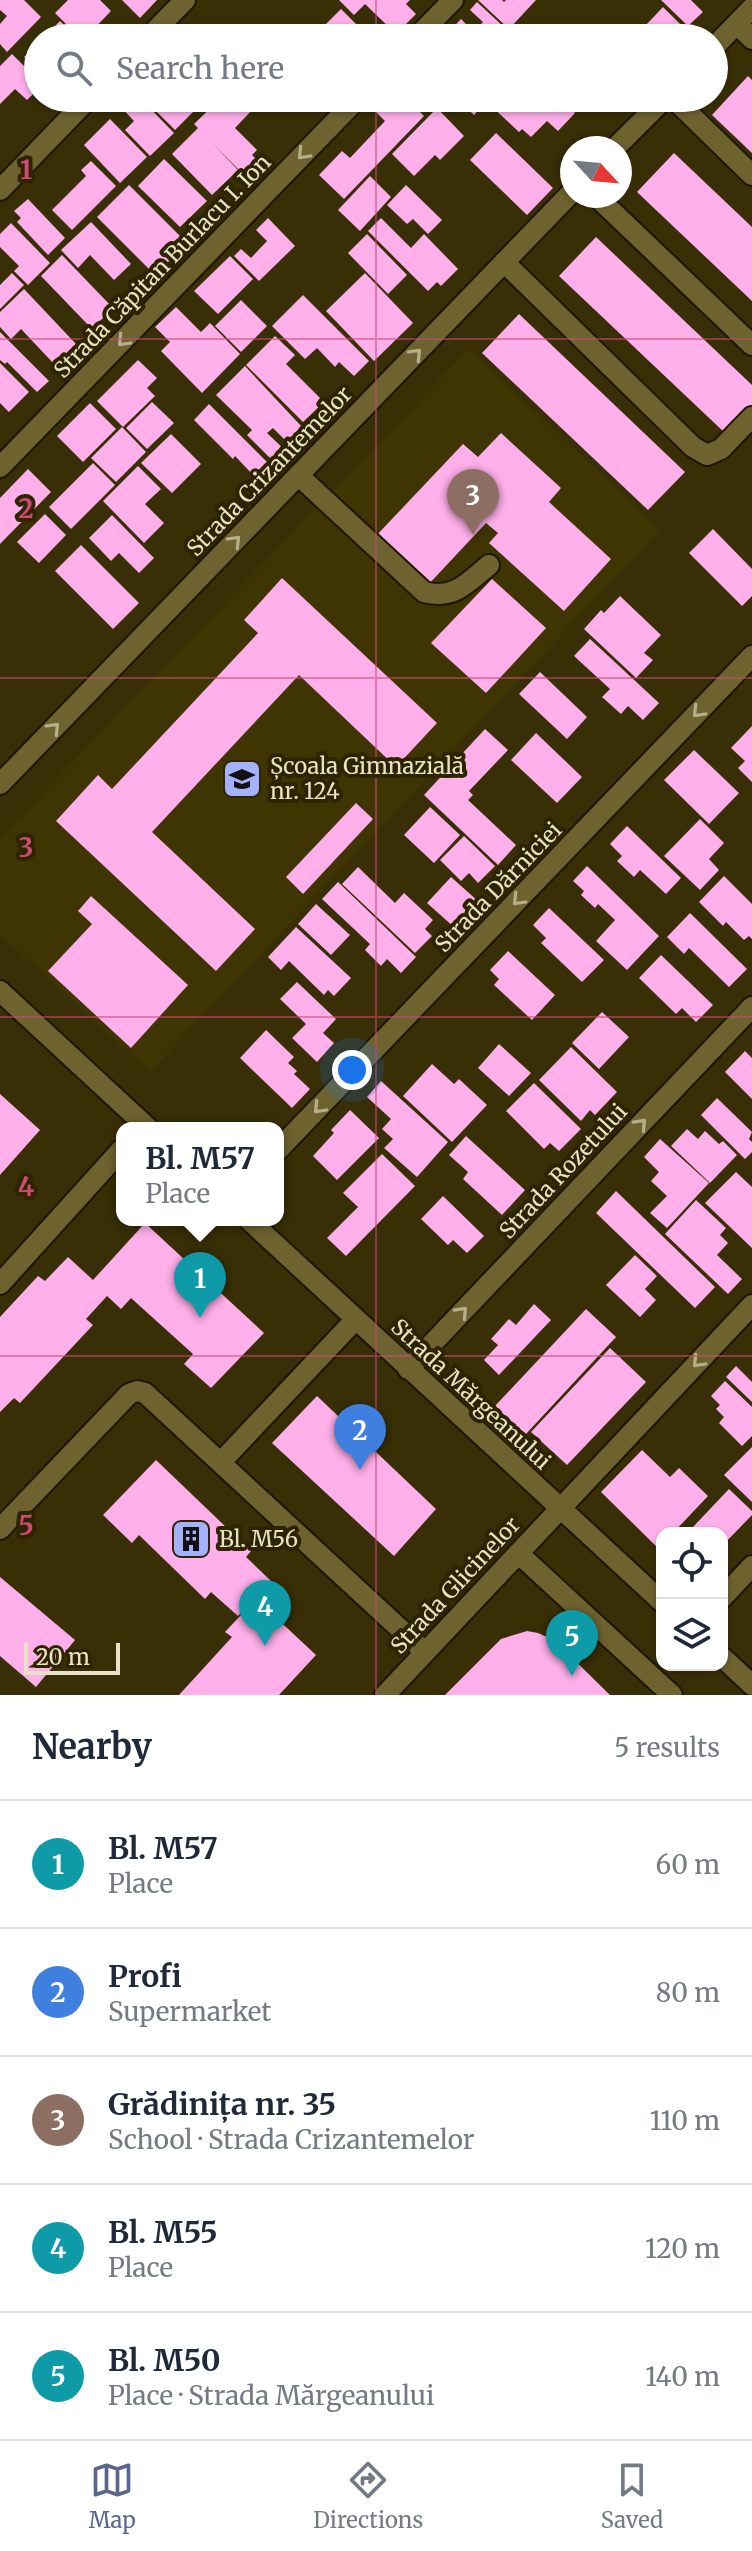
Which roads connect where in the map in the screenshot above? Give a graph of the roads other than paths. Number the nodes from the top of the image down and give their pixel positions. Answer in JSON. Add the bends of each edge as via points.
{"nodes":[{"id":1,"x":185,"y":0,"type":"edge"},
{"id":2,"x":453,"y":0,"type":"edge"},
{"id":3,"x":752,"y":8,"type":"edge"},
{"id":4,"x":162,"y":24,"type":"edge"},
{"id":5,"x":430,"y":24,"type":"edge"},
{"id":6,"x":737,"y":24,"type":"junction"},
{"id":7,"x":728,"y":33,"type":"edge"},
{"id":8,"x":752,"y":39,"type":"edge"},
{"id":9,"x":75,"y":112,"type":"edge"},
{"id":10,"x":344,"y":112,"type":"edge"},
{"id":11,"x":651,"y":112,"type":"edge"},
{"id":12,"x":687,"y":112,"type":"edge"},
{"id":13,"x":627,"y":136,"type":"edge"},
{"id":14,"x":752,"y":175,"type":"edge"},
{"id":15,"x":0,"y":190,"type":"edge"},
{"id":16,"x":560,"y":204,"type":"edge"},
{"id":17,"x":609,"y":208,"type":"edge"},
{"id":18,"x":504,"y":262,"type":"junction"},
{"id":19,"x":752,"y":345,"type":"edge"},
{"id":20,"x":752,"y":417,"type":"edge"},
{"id":21,"x":0,"y":467,"type":"edge"},
{"id":22,"x":298,"y":475,"type":"junction"},
{"id":23,"x":489,"y":565,"type":"dead end"},
{"id":24,"x":752,"y":656,"type":"edge"},
{"id":25,"x":0,"y":784,"type":"edge"},
{"id":26,"x":0,"y":991,"type":"edge"},
{"id":27,"x":752,"y":1007,"type":"edge"},
{"id":28,"x":140,"y":1122,"type":"edge"},
{"id":29,"x":284,"y":1144,"type":"edge"},
{"id":30,"x":116,"y":1156,"type":"edge"},
{"id":31,"x":255,"y":1226,"type":"edge"},
{"id":32,"x":0,"y":1284,"type":"edge"},
{"id":33,"x":752,"y":1305,"type":"edge"},
{"id":34,"x":355,"y":1320,"type":"junction"},
{"id":35,"x":408,"y":1369,"type":"junction"},
{"id":36,"x":221,"y":1462,"type":"junction"},
{"id":37,"x":560,"y":1508,"type":"junction"},
{"id":38,"x":0,"y":1529,"type":"edge"},
{"id":39,"x":518,"y":1553,"type":"junction"},
{"id":40,"x":752,"y":1566,"type":"edge"},
{"id":41,"x":728,"y":1592,"type":"edge"},
{"id":42,"x":659,"y":1599,"type":"edge"},
{"id":43,"x":425,"y":1652,"type":"junction"},
{"id":44,"x":728,"y":1663,"type":"edge"},
{"id":45,"x":752,"y":1685,"type":"edge"},
{"id":46,"x":385,"y":1695,"type":"edge"},
{"id":47,"x":672,"y":1695,"type":"edge"}],
"edges":[{"from":1,"to":4,"type":"street"},
{"from":2,"to":5,"type":"street"},
{"from":3,"to":6,"type":"street"},
{"from":6,"to":7,"type":"street"},
{"from":6,"to":8,"type":"street"},
{"from":9,"to":15,"type":"street"},
{"from":10,"to":21,"type":"street","name":"Strada Căpitan Burlacu I. Ion","one_way":true},
{"from":11,"to":13,"type":"street"},
{"from":12,"to":14,"type":"street"},
{"from":16,"to":18,"type":"street","name":"Strada Crizantemelor"},
{"from":17,"to":19,"type":"street"},
{"from":18,"to":20,"type":"street","via":[[693,447],[707,455],[721,449]]},
{"from":22,"to":18,"type":"street","name":"Strada Crizantemelor","one_way":true},
{"from":22,"to":23,"type":"street","via":[[424,592],[437,596],[458,591]]},
{"from":25,"to":22,"type":"street","name":"Strada Crizantemelor","one_way":true},
{"from":24,"to":29,"type":"street","name":"Strada Dărniciei","one_way":true},
{"from":26,"to":28,"type":"street"},
{"from":35,"to":27,"type":"street","name":"Strada Rozetului","one_way":true},
{"from":30,"to":32,"type":"street"},
{"from":31,"to":34,"type":"street","name":"Strada Mărgeanului"},
{"from":33,"to":37,"type":"street","name":"Strada Glicinelor","one_way":true},
{"from":34,"to":35,"type":"street","name":"Strada Mărgeanului"},
{"from":34,"to":36,"type":"street"},
{"from":35,"to":37,"type":"street","name":"Strada Mărgeanului"},
{"from":36,"to":38,"type":"street","via":[[137,1391]]},
{"from":36,"to":43,"type":"street"},
{"from":37,"to":39,"type":"street","name":"Strada Glicinelor"},
{"from":37,"to":42,"type":"street","name":"Strada Mărgeanului"},
{"from":39,"to":43,"type":"street","name":"Strada Glicinelor"},
{"from":39,"to":47,"type":"street"},
{"from":40,"to":41,"type":"street"},
{"from":43,"to":46,"type":"street","name":"Strada Glicinelor"},
{"from":44,"to":45,"type":"street"}]}
